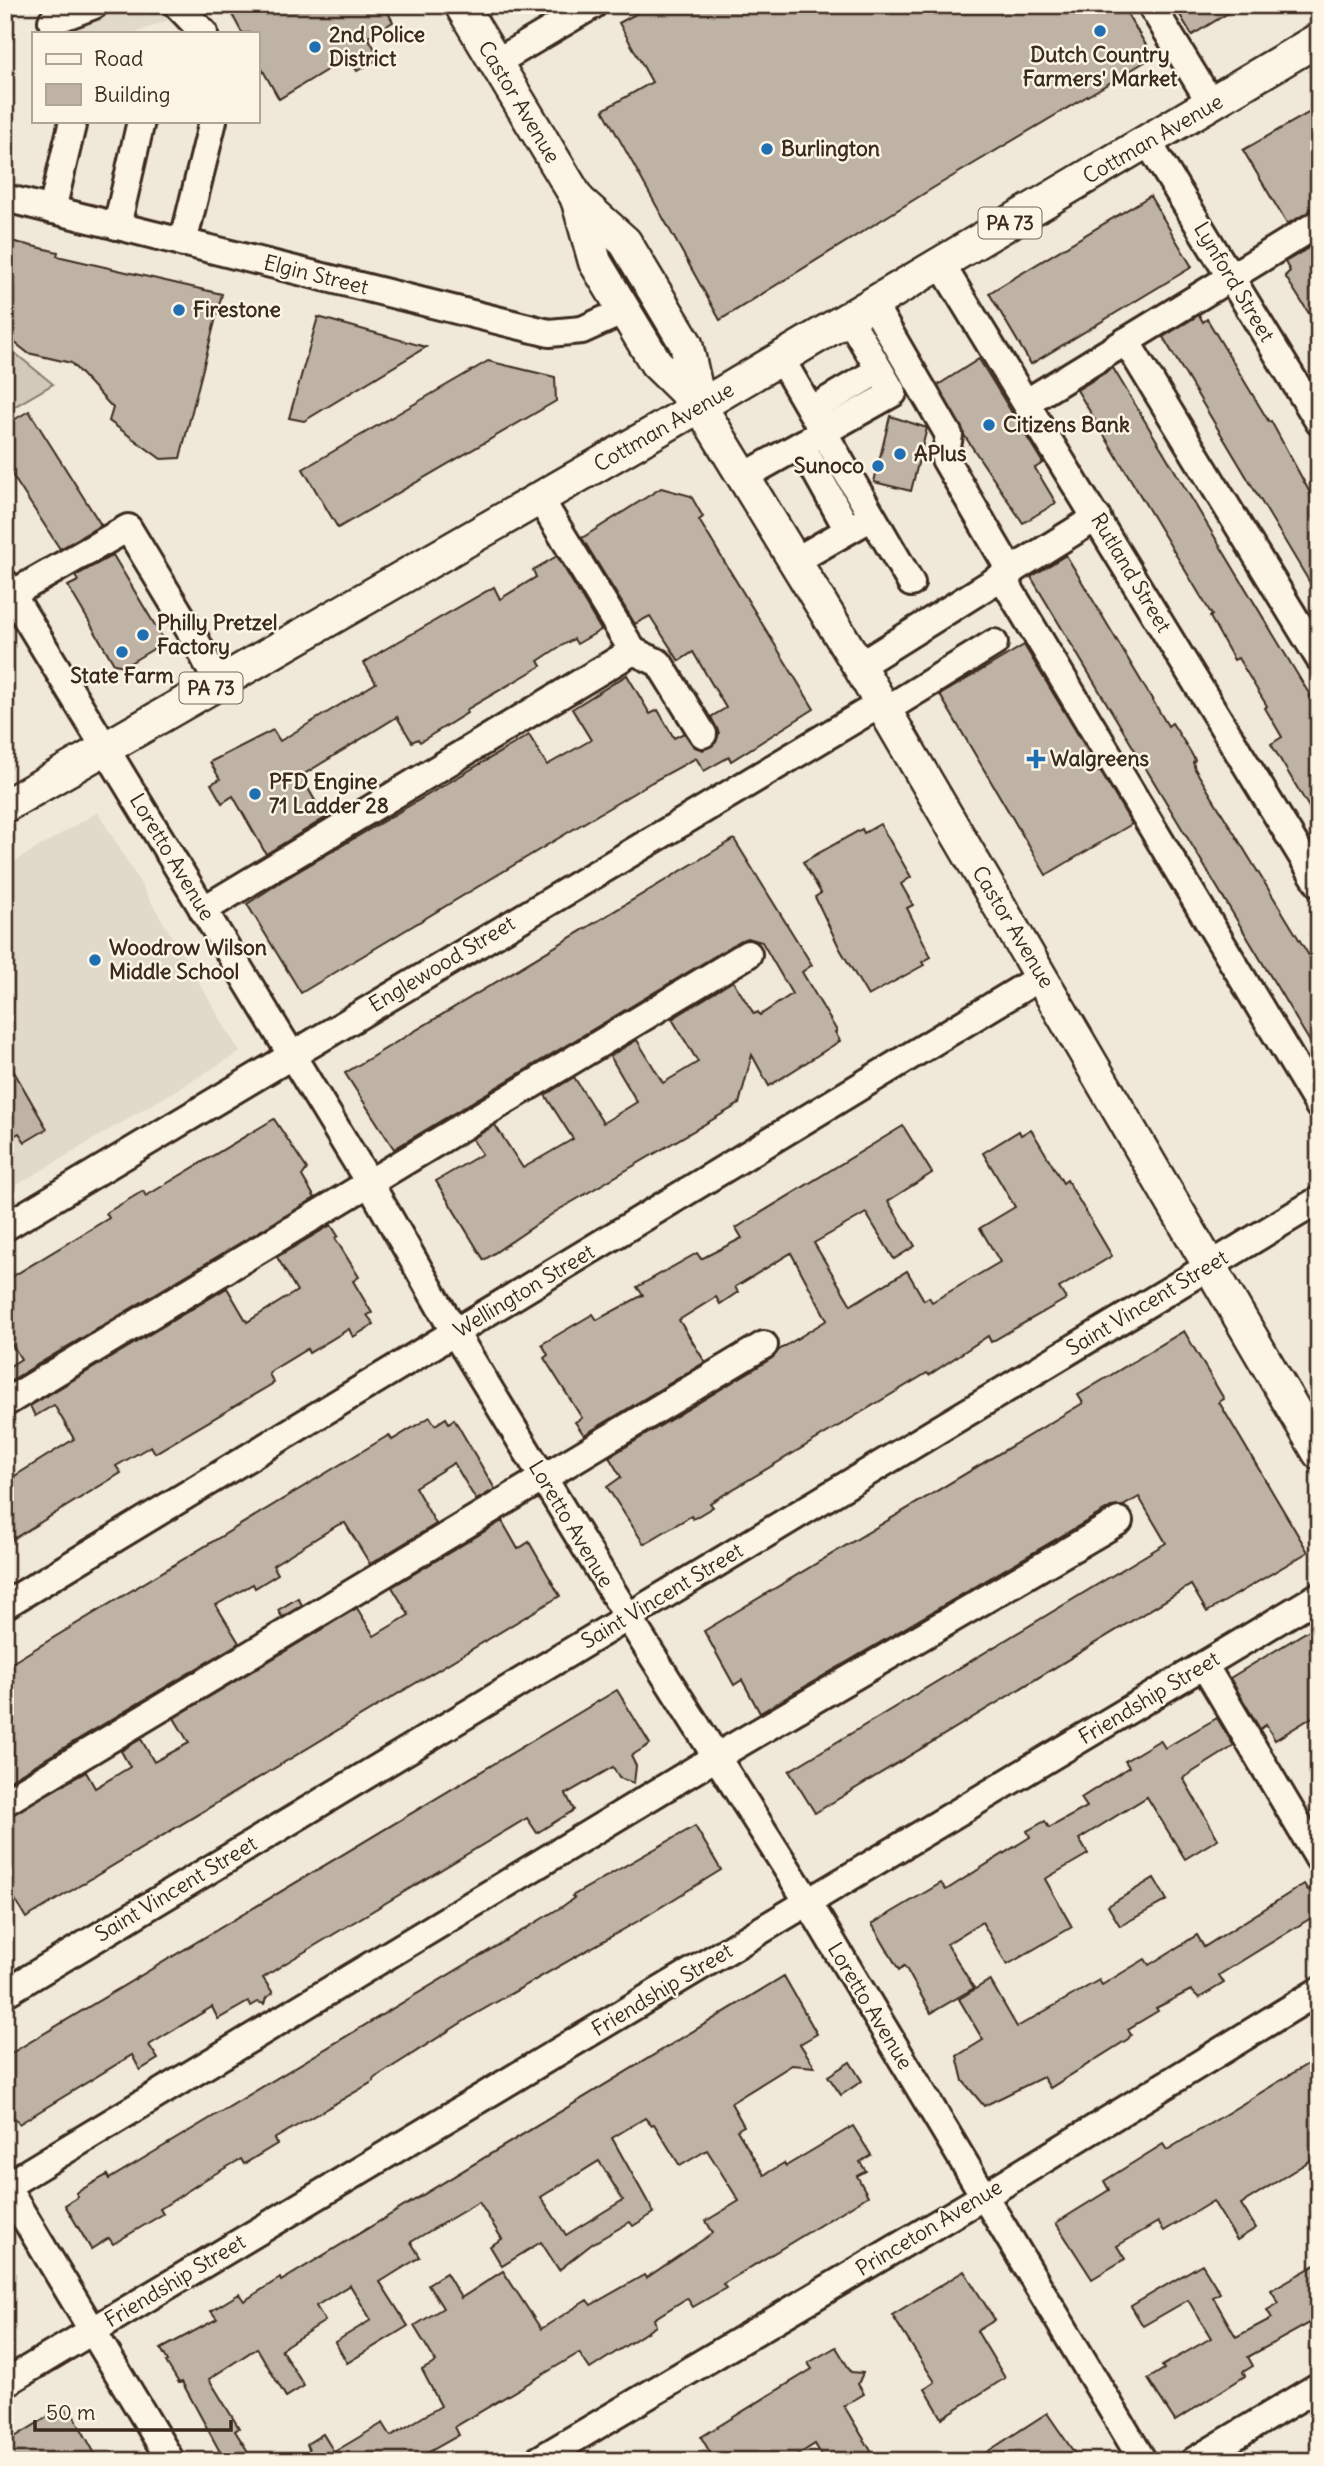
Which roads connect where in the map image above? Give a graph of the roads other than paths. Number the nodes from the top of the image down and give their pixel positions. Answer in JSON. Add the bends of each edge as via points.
{"nodes":[{"id":1,"x":94,"y":5,"type":"edge"},
{"id":2,"x":177,"y":5,"type":"edge"},
{"id":3,"x":461,"y":5,"type":"edge"},
{"id":4,"x":593,"y":5,"type":"edge"},
{"id":5,"x":1150,"y":5,"type":"edge"},
{"id":6,"x":51,"y":20,"type":"edge"},
{"id":7,"x":203,"y":32,"type":"edge"},
{"id":8,"x":1319,"y":39,"type":"edge"},
{"id":9,"x":495,"y":63,"type":"junction"},
{"id":10,"x":1212,"y":105,"type":"junction"},
{"id":11,"x":73,"y":122,"type":"edge"},
{"id":12,"x":141,"y":122,"type":"edge"},
{"id":13,"x":213,"y":122,"type":"edge"},
{"id":14,"x":1148,"y":142,"type":"junction"},
{"id":15,"x":5,"y":198,"type":"edge"},
{"id":16,"x":577,"y":198,"type":"junction"},
{"id":17,"x":52,"y":210,"type":"junction"},
{"id":18,"x":1319,"y":223,"type":"edge"},
{"id":19,"x":117,"y":226,"type":"junction"},
{"id":20,"x":183,"y":243,"type":"junction"},
{"id":21,"x":941,"y":264,"type":"junction"},
{"id":22,"x":1231,"y":276,"type":"junction"},
{"id":23,"x":624,"y":311,"type":"junction"},
{"id":24,"x":861,"y":311,"type":"junction"},
{"id":25,"x":1126,"y":341,"type":"junction"},
{"id":26,"x":781,"y":359,"type":"junction"},
{"id":27,"x":1027,"y":402,"type":"junction"},
{"id":28,"x":700,"y":406,"type":"junction"},
{"id":29,"x":1319,"y":422,"type":"edge"},
{"id":30,"x":812,"y":429,"type":"junction"},
{"id":31,"x":743,"y":477,"type":"junction"},
{"id":32,"x":540,"y":499,"type":"junction"},
{"id":33,"x":872,"y":516,"type":"junction"},
{"id":34,"x":1097,"y":517,"type":"junction"},
{"id":35,"x":848,"y":530,"type":"junction"},
{"id":36,"x":795,"y":561,"type":"junction"},
{"id":37,"x":1013,"y":570,"type":"junction"},
{"id":38,"x":911,"y":583,"type":"dead end"},
{"id":39,"x":8,"y":588,"type":"edge"},
{"id":40,"x":995,"y":643,"type":"dead end"},
{"id":41,"x":634,"y":651,"type":"junction"},
{"id":42,"x":1319,"y":658,"type":"edge"},
{"id":43,"x":859,"y":666,"type":"junction"},
{"id":44,"x":218,"y":684,"type":"junction"},
{"id":45,"x":882,"y":708,"type":"junction"},
{"id":46,"x":703,"y":734,"type":"dead end"},
{"id":47,"x":106,"y":748,"type":"junction"},
{"id":48,"x":5,"y":806,"type":"edge"},
{"id":49,"x":1319,"y":884,"type":"edge"},
{"id":50,"x":203,"y":909,"type":"junction"},
{"id":51,"x":748,"y":954,"type":"dead end"},
{"id":52,"x":1042,"y":976,"type":"junction"},
{"id":53,"x":291,"y":1054,"type":"junction"},
{"id":54,"x":1319,"y":1106,"type":"edge"},
{"id":55,"x":370,"y":1184,"type":"junction"},
{"id":56,"x":1319,"y":1200,"type":"edge"},
{"id":57,"x":5,"y":1227,"type":"edge"},
{"id":58,"x":1210,"y":1266,"type":"junction"},
{"id":59,"x":455,"y":1333,"type":"junction"},
{"id":60,"x":764,"y":1345,"type":"dead end"},
{"id":61,"x":5,"y":1403,"type":"edge"},
{"id":62,"x":1319,"y":1453,"type":"edge"},
{"id":63,"x":543,"y":1478,"type":"junction"},
{"id":64,"x":1119,"y":1521,"type":"dead end"},
{"id":65,"x":1319,"y":1596,"type":"edge"},
{"id":66,"x":5,"y":1605,"type":"edge"},
{"id":67,"x":628,"y":1616,"type":"junction"},
{"id":68,"x":1204,"y":1665,"type":"junction"},
{"id":69,"x":716,"y":1757,"type":"junction"},
{"id":70,"x":5,"y":1802,"type":"edge"},
{"id":71,"x":1319,"y":1859,"type":"edge"},
{"id":72,"x":808,"y":1902,"type":"junction"},
{"id":73,"x":1319,"y":1991,"type":"edge"},
{"id":74,"x":5,"y":1993,"type":"edge"},
{"id":75,"x":5,"y":2186,"type":"edge"},
{"id":76,"x":984,"y":2196,"type":"junction"},
{"id":77,"x":92,"y":2330,"type":"junction"},
{"id":78,"x":5,"y":2383,"type":"edge"},
{"id":79,"x":1319,"y":2386,"type":"edge"},
{"id":80,"x":171,"y":2461,"type":"edge"},
{"id":81,"x":537,"y":2461,"type":"edge"},
{"id":82,"x":1143,"y":2461,"type":"edge"},
{"id":83,"x":1194,"y":2461,"type":"edge"}],
"edges":[{"from":1,"to":6,"type":"street"},
{"from":2,"to":7,"type":"street"},
{"from":3,"to":9,"type":"main road","name":"Castor Avenue"},
{"from":4,"to":9,"type":"street"},
{"from":5,"to":10,"type":"street"},
{"from":8,"to":10,"type":"main road","name":"Cottman Avenue","number":"PA 73"},
{"from":9,"to":16,"type":"main road","name":"Castor Avenue"},
{"from":10,"to":14,"type":"main road","name":"Cottman Avenue","number":"PA 73"},
{"from":11,"to":17,"type":"street"},
{"from":12,"to":19,"type":"street"},
{"from":13,"to":20,"type":"street"},
{"from":14,"to":21,"type":"main road","name":"Cottman Avenue","number":"PA 73"},
{"from":14,"to":22,"type":"street","name":"Lynford Street"},
{"from":15,"to":17,"type":"street","name":"Elgin Street"},
{"from":16,"to":23,"type":"main road","name":"Castor Avenue","via":[[595,262]]},
{"from":16,"to":28,"type":"main road","name":"Castor Avenue","via":[[625,242],[686,344]]},
{"from":17,"to":19,"type":"street","name":"Elgin Street"},
{"from":18,"to":22,"type":"street"},
{"from":19,"to":20,"type":"street","name":"Elgin Street"},
{"from":20,"to":23,"type":"street","name":"Elgin Street","via":[[549,333],[582,330]]},
{"from":21,"to":24,"type":"main road","name":"Cottman Avenue","number":"PA 73"},
{"from":21,"to":27,"type":"street","name":"Rutland Street"},
{"from":22,"to":25,"type":"street"},
{"from":22,"to":29,"type":"street","name":"Lynford Street"},
{"from":23,"to":28,"type":"main road","name":"Castor Avenue","via":[[656,363]]},
{"from":24,"to":26,"type":"main road","name":"Cottman Avenue","number":"PA 73"},
{"from":24,"to":30,"type":"street","via":[[879,370],[893,393]]},
{"from":24,"to":37,"type":"street","via":[[949,435],[945,459]]},
{"from":25,"to":27,"type":"street"},
{"from":25,"to":42,"type":"street"},
{"from":26,"to":28,"type":"main road","name":"Cottman Avenue","number":"PA 73"},
{"from":26,"to":30,"type":"street"},
{"from":27,"to":34,"type":"street","name":"Rutland Street"},
{"from":28,"to":31,"type":"main road","name":"Castor Avenue"},
{"from":28,"to":32,"type":"main road","name":"Cottman Avenue","number":"PA 73"},
{"from":30,"to":31,"type":"street"},
{"from":30,"to":33,"type":"street"},
{"from":30,"to":35,"type":"street"},
{"from":31,"to":36,"type":"main road","name":"Castor Avenue"},
{"from":32,"to":41,"type":"street"},
{"from":32,"to":44,"type":"main road","name":"Cottman Avenue","number":"PA 73"},
{"from":33,"to":35,"type":"street"},
{"from":33,"to":38,"type":"street"},
{"from":34,"to":37,"type":"street"},
{"from":34,"to":49,"type":"street","name":"Rutland Street"},
{"from":35,"to":36,"type":"street"},
{"from":36,"to":43,"type":"main road","name":"Castor Avenue"},
{"from":37,"to":43,"type":"street"},
{"from":37,"to":54,"type":"street"},
{"from":39,"to":44,"type":"street","via":[[128,528]]},
{"from":39,"to":47,"type":"street","name":"Loretto Avenue"},
{"from":40,"to":45,"type":"street","name":"Englewood Street"},
{"from":41,"to":46,"type":"street","via":[[659,663]]},
{"from":41,"to":50,"type":"street"},
{"from":43,"to":45,"type":"main road","name":"Castor Avenue"},
{"from":44,"to":47,"type":"main road","name":"Cottman Avenue","number":"PA 73"},
{"from":45,"to":52,"type":"main road","name":"Castor Avenue"},
{"from":45,"to":53,"type":"street","name":"Englewood Street"},
{"from":47,"to":48,"type":"main road","name":"Cottman Avenue","number":"PA 73"},
{"from":47,"to":50,"type":"street","name":"Loretto Avenue"},
{"from":50,"to":53,"type":"street","name":"Loretto Avenue"},
{"from":51,"to":55,"type":"street"},
{"from":52,"to":58,"type":"main road","name":"Castor Avenue"},
{"from":52,"to":59,"type":"street","name":"Wellington Street"},
{"from":53,"to":55,"type":"street","name":"Loretto Avenue"},
{"from":53,"to":57,"type":"street","name":"Englewood Street"},
{"from":55,"to":59,"type":"street","name":"Loretto Avenue"},
{"from":55,"to":61,"type":"street"},
{"from":56,"to":58,"type":"street","name":"Saint Vincent Street"},
{"from":58,"to":62,"type":"main road","name":"Castor Avenue"},
{"from":58,"to":67,"type":"street","name":"Saint Vincent Street"},
{"from":59,"to":63,"type":"street","name":"Loretto Avenue"},
{"from":59,"to":66,"type":"street","name":"Wellington Street"},
{"from":60,"to":63,"type":"street"},
{"from":63,"to":67,"type":"street","name":"Loretto Avenue"},
{"from":63,"to":70,"type":"street"},
{"from":64,"to":69,"type":"street"},
{"from":65,"to":68,"type":"street","name":"Friendship Street"},
{"from":67,"to":69,"type":"street","name":"Loretto Avenue"},
{"from":67,"to":74,"type":"street","name":"Saint Vincent Street"},
{"from":68,"to":71,"type":"street"},
{"from":68,"to":72,"type":"street","name":"Friendship Street"},
{"from":69,"to":72,"type":"street","name":"Loretto Avenue"},
{"from":69,"to":75,"type":"street"},
{"from":72,"to":76,"type":"street","name":"Loretto Avenue"},
{"from":72,"to":77,"type":"street","name":"Friendship Street"},
{"from":73,"to":76,"type":"street","name":"Princeton Avenue"},
{"from":75,"to":77,"type":"street"},
{"from":76,"to":81,"type":"street","name":"Princeton Avenue"},
{"from":76,"to":82,"type":"street","name":"Loretto Avenue"},
{"from":77,"to":78,"type":"street","name":"Friendship Street"},
{"from":77,"to":80,"type":"street"},
{"from":79,"to":83,"type":"street"}]}
